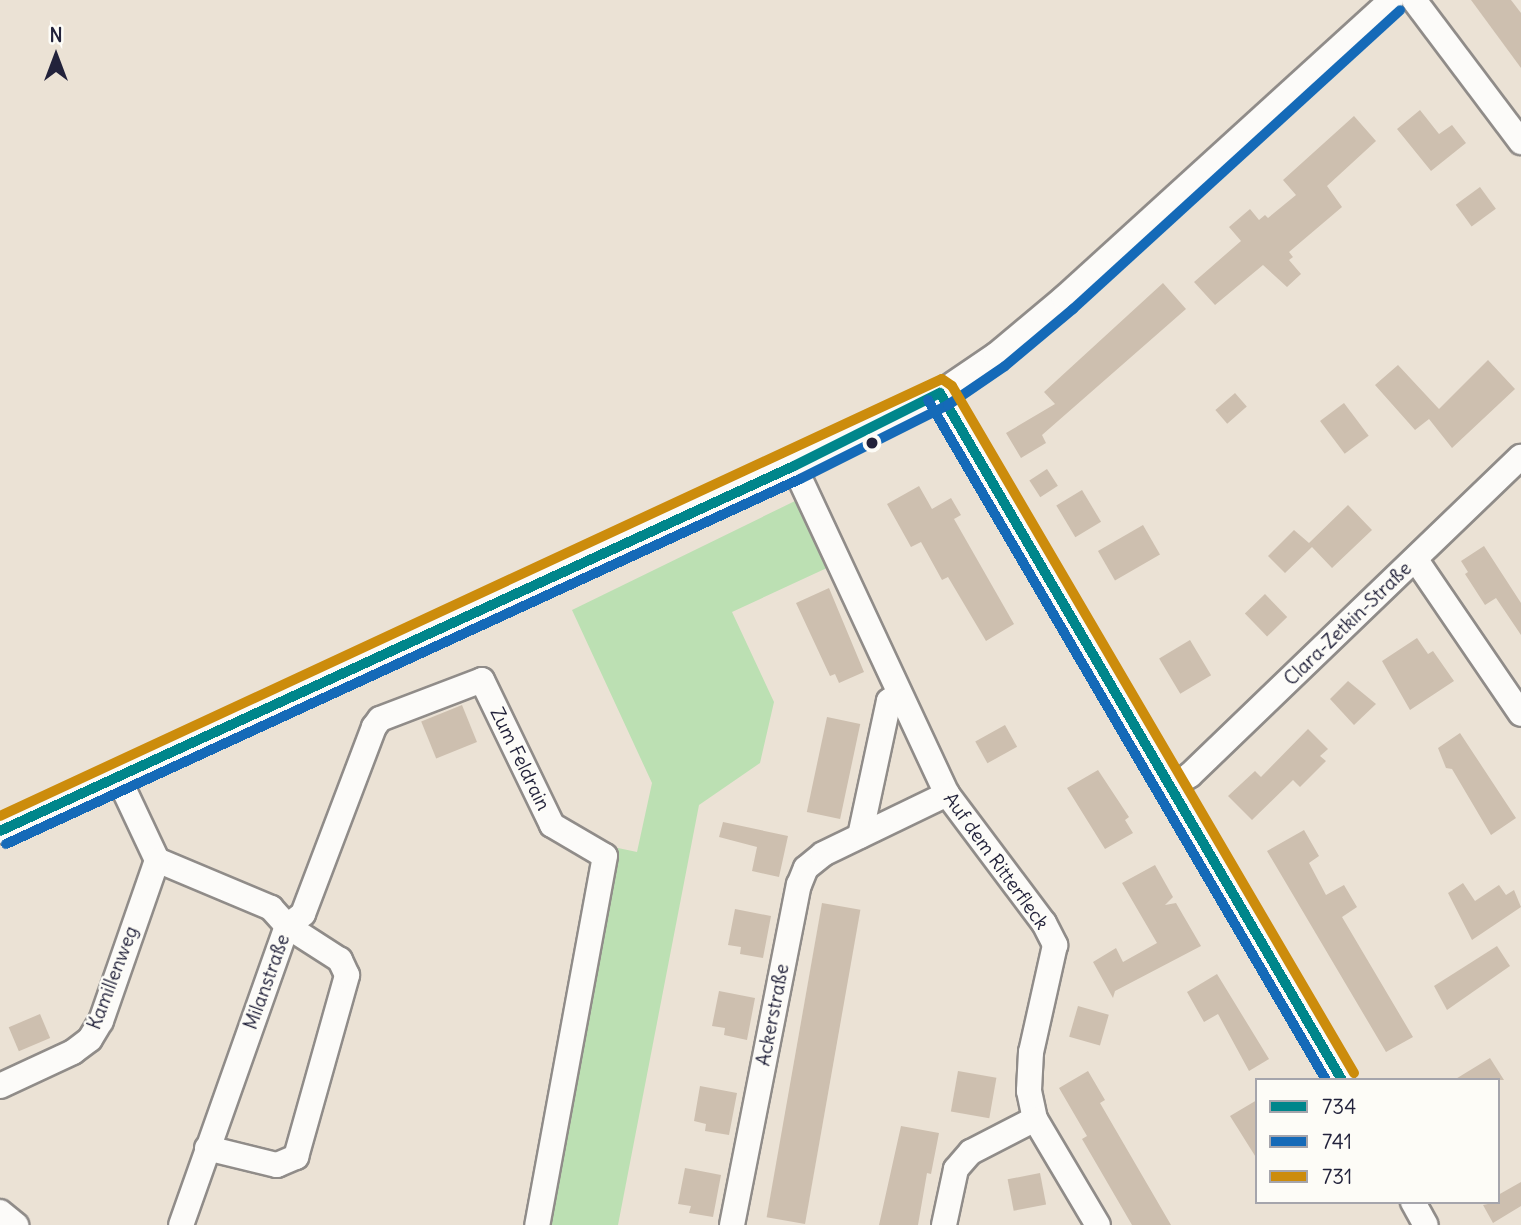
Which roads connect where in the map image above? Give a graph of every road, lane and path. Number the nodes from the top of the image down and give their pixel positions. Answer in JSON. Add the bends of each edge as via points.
{"nodes":[{"id":1,"x":1391,"y":0,"type":"edge"},
{"id":2,"x":1413,"y":0,"type":"edge"},
{"id":3,"x":1521,"y":142,"type":"edge"},
{"id":4,"x":940,"y":393,"type":"junction"},
{"id":5,"x":1521,"y":457,"type":"edge"},
{"id":6,"x":794,"y":466,"type":"junction"},
{"id":7,"x":1416,"y":560,"type":"junction"},
{"id":8,"x":899,"y":694,"type":"junction"},
{"id":9,"x":1521,"y":714,"type":"edge"},
{"id":10,"x":118,"y":777,"type":"junction"},
{"id":11,"x":1172,"y":787,"type":"junction"},
{"id":12,"x":947,"y":794,"type":"junction"},
{"id":13,"x":0,"y":831,"type":"edge"},
{"id":14,"x":860,"y":836,"type":"junction"},
{"id":15,"x":157,"y":860,"type":"junction"},
{"id":16,"x":287,"y":926,"type":"junction"},
{"id":17,"x":1341,"y":1078,"type":"edge"},
{"id":18,"x":0,"y":1086,"type":"edge"},
{"id":19,"x":1035,"y":1119,"type":"junction"},
{"id":20,"x":207,"y":1148,"type":"junction"},
{"id":21,"x":1414,"y":1204,"type":"edge"},
{"id":22,"x":0,"y":1212,"type":"edge"},
{"id":23,"x":16,"y":1225,"type":"edge"},
{"id":24,"x":181,"y":1225,"type":"edge"},
{"id":25,"x":537,"y":1225,"type":"edge"},
{"id":26,"x":732,"y":1225,"type":"edge"},
{"id":27,"x":944,"y":1225,"type":"edge"},
{"id":28,"x":1098,"y":1225,"type":"edge"},
{"id":29,"x":1426,"y":1225,"type":"edge"}],
"edges":[{"from":1,"to":4,"type":"street","via":[[1064,298],[996,355]]},
{"from":2,"to":3,"type":"street"},
{"from":4,"to":6,"type":"street"},
{"from":4,"to":11,"type":"street"},
{"from":5,"to":7,"type":"street","name":"Clara-Zetkin-Straße"},
{"from":6,"to":8,"type":"street","name":"Auf dem Ritterfleck"},
{"from":6,"to":10,"type":"street"},
{"from":7,"to":9,"type":"street"},
{"from":7,"to":11,"type":"street","name":"Clara-Zetkin-Straße"},
{"from":8,"to":12,"type":"street","name":"Auf dem Ritterfleck"},
{"from":8,"to":14,"type":"street","via":[[889,701]]},
{"from":10,"to":13,"type":"street"},
{"from":10,"to":15,"type":"street"},
{"from":11,"to":17,"type":"street"},
{"from":12,"to":14,"type":"street","name":"Ackerstraße"},
{"from":12,"to":19,"type":"street","name":"Auf dem Ritterfleck","via":[[1044,923],[1055,945],[1031,1052],[1029,1091]]},
{"from":14,"to":26,"type":"street","name":"Ackerstraße","via":[[806,868],[799,884]]},
{"from":15,"to":16,"type":"street","name":"Milanstraße","via":[[271,908]]},
{"from":15,"to":18,"type":"street","name":"Kamillenweg","via":[[101,1021],[90,1039],[74,1052]]},
{"from":16,"to":20,"type":"street","name":"Milanstraße"},
{"from":16,"to":20,"type":"street","via":[[340,960],[347,975],[296,1157],[277,1165]]},
{"from":16,"to":25,"type":"street","name":"Zum Feldrain","via":[[303,914],[380,719],[482,680],[552,825],[605,856]]},
{"from":19,"to":27,"type":"street","via":[[971,1152],[956,1169]]},
{"from":19,"to":28,"type":"street","name":"Auf dem Ritterfleck"},
{"from":20,"to":24,"type":"street","name":"Milanstraße"},
{"from":21,"to":29,"type":"street"},
{"from":22,"to":23,"type":"street"}]}
